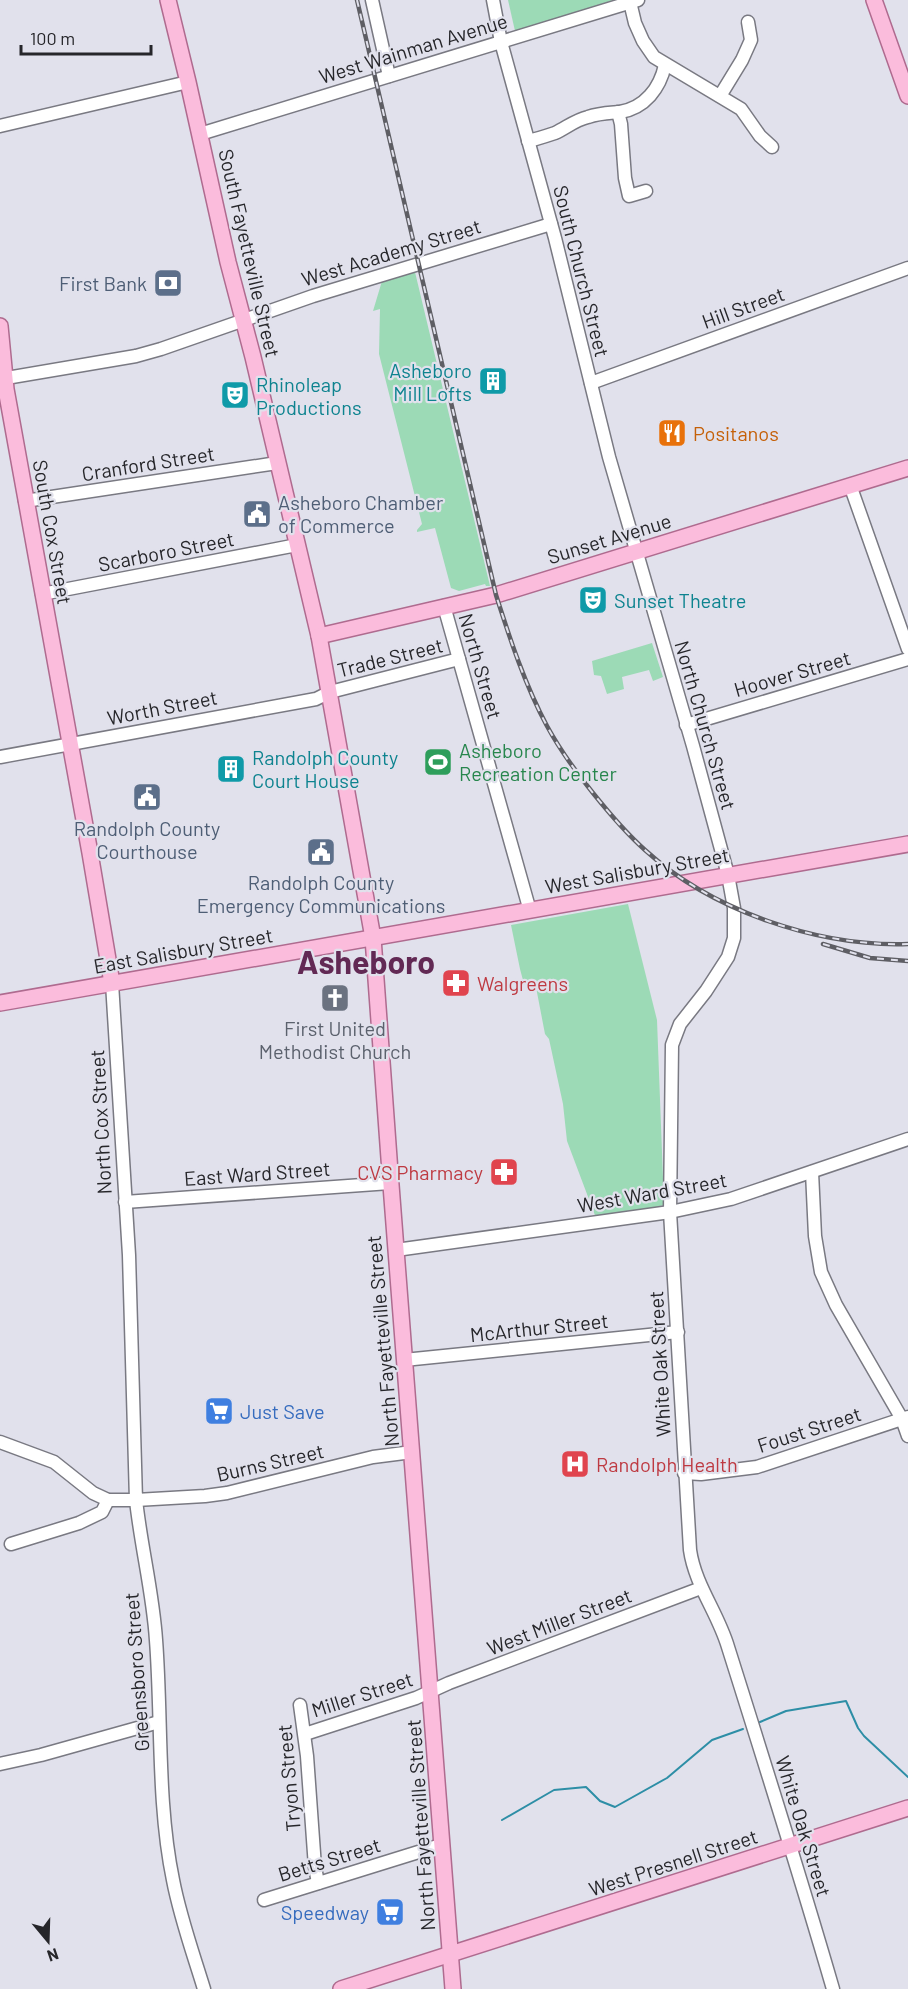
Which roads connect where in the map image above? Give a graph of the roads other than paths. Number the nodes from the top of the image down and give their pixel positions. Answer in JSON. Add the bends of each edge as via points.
{"nodes":[{"id":1,"x":168,"y":0,"type":"edge"},
{"id":2,"x":372,"y":0,"type":"edge"},
{"id":3,"x":493,"y":0,"type":"edge"},
{"id":4,"x":874,"y":0,"type":"edge"},
{"id":5,"x":634,"y":1,"type":"edge"},
{"id":6,"x":748,"y":22,"type":"dead end"},
{"id":7,"x":501,"y":42,"type":"junction"},
{"id":8,"x":664,"y":65,"type":"junction"},
{"id":9,"x":389,"y":76,"type":"junction"},
{"id":10,"x":188,"y":82,"type":"junction"},
{"id":11,"x":720,"y":96,"type":"junction"},
{"id":12,"x":908,"y":96,"type":"edge"},
{"id":13,"x":618,"y":112,"type":"junction"},
{"id":14,"x":0,"y":126,"type":"edge"},
{"id":15,"x":200,"y":134,"type":"junction"},
{"id":16,"x":528,"y":141,"type":"junction"},
{"id":17,"x":772,"y":147,"type":"dead end"},
{"id":18,"x":646,"y":191,"type":"dead end"},
{"id":19,"x":551,"y":224,"type":"junction"},
{"id":20,"x":908,"y":268,"type":"edge"},
{"id":21,"x":244,"y":321,"type":"junction"},
{"id":22,"x":0,"y":326,"type":"edge"},
{"id":23,"x":2,"y":379,"type":"edge"},
{"id":24,"x":591,"y":383,"type":"junction"},
{"id":25,"x":277,"y":463,"type":"junction"},
{"id":26,"x":908,"y":468,"type":"edge"},
{"id":27,"x":850,"y":485,"type":"junction"},
{"id":28,"x":25,"y":501,"type":"junction"},
{"id":29,"x":297,"y":545,"type":"junction"},
{"id":30,"x":637,"y":551,"type":"junction"},
{"id":31,"x":42,"y":594,"type":"junction"},
{"id":32,"x":444,"y":606,"type":"junction"},
{"id":33,"x":319,"y":636,"type":"junction"},
{"id":34,"x":908,"y":649,"type":"edge"},
{"id":35,"x":459,"y":659,"type":"junction"},
{"id":36,"x":908,"y":659,"type":"edge"},
{"id":37,"x":330,"y":692,"type":"junction"},
{"id":38,"x":686,"y":725,"type":"junction"},
{"id":39,"x":70,"y":745,"type":"junction"},
{"id":40,"x":0,"y":757,"type":"edge"},
{"id":41,"x":908,"y":844,"type":"edge"},
{"id":42,"x":728,"y":875,"type":"junction"},
{"id":43,"x":530,"y":911,"type":"junction"},
{"id":44,"x":373,"y":938,"type":"junction"},
{"id":45,"x":112,"y":983,"type":"junction"},
{"id":46,"x":0,"y":1003,"type":"edge"},
{"id":47,"x":908,"y":1139,"type":"edge"},
{"id":48,"x":812,"y":1172,"type":"junction"},
{"id":49,"x":390,"y":1183,"type":"junction"},
{"id":50,"x":126,"y":1202,"type":"junction"},
{"id":51,"x":670,"y":1212,"type":"junction"},
{"id":52,"x":396,"y":1250,"type":"junction"},
{"id":53,"x":678,"y":1332,"type":"junction"},
{"id":54,"x":404,"y":1360,"type":"junction"},
{"id":55,"x":905,"y":1418,"type":"edge"},
{"id":56,"x":908,"y":1436,"type":"edge"},
{"id":57,"x":0,"y":1442,"type":"edge"},
{"id":58,"x":412,"y":1452,"type":"junction"},
{"id":59,"x":684,"y":1473,"type":"junction"},
{"id":60,"x":108,"y":1500,"type":"junction"},
{"id":61,"x":136,"y":1500,"type":"junction"},
{"id":62,"x":11,"y":1544,"type":"dead end"},
{"id":63,"x":702,"y":1588,"type":"junction"},
{"id":64,"x":431,"y":1691,"type":"junction"},
{"id":65,"x":300,"y":1705,"type":"dead end"},
{"id":66,"x":159,"y":1722,"type":"junction"},
{"id":67,"x":305,"y":1734,"type":"junction"},
{"id":68,"x":0,"y":1764,"type":"edge"},
{"id":69,"x":908,"y":1808,"type":"edge"},
{"id":70,"x":441,"y":1845,"type":"junction"},
{"id":71,"x":791,"y":1846,"type":"junction"},
{"id":72,"x":318,"y":1882,"type":"junction"},
{"id":73,"x":264,"y":1900,"type":"dead end"},
{"id":74,"x":451,"y":1954,"type":"junction"},
{"id":75,"x":204,"y":1989,"type":"edge"},
{"id":76,"x":341,"y":1989,"type":"edge"},
{"id":77,"x":453,"y":1989,"type":"edge"},
{"id":78,"x":833,"y":1989,"type":"edge"}],
"edges":[{"from":1,"to":10,"type":"main road","name":"South Fayetteville Street"},
{"from":2,"to":9,"type":"street"},
{"from":3,"to":7,"type":"street","name":"South Church Street"},
{"from":4,"to":12,"type":"main road"},
{"from":5,"to":7,"type":"street","name":"West Wainman Avenue"},
{"from":5,"to":8,"type":"street","via":[[643,41]]},
{"from":6,"to":11,"type":"street","via":[[751,40]]},
{"from":7,"to":9,"type":"street","name":"West Wainman Avenue"},
{"from":7,"to":16,"type":"street","name":"South Church Street"},
{"from":8,"to":11,"type":"street"},
{"from":8,"to":13,"type":"street","via":[[649,98]]},
{"from":9,"to":15,"type":"street","name":"West Wainman Avenue"},
{"from":10,"to":14,"type":"street"},
{"from":10,"to":15,"type":"main road","name":"South Fayetteville Street"},
{"from":11,"to":17,"type":"street","via":[[741,108]]},
{"from":13,"to":16,"type":"street","via":[[588,117]]},
{"from":13,"to":18,"type":"street","via":[[629,196]]},
{"from":15,"to":21,"type":"main road","name":"South Fayetteville Street"},
{"from":16,"to":19,"type":"street","name":"South Church Street"},
{"from":19,"to":21,"type":"street","name":"West Academy Street","via":[[313,296]]},
{"from":19,"to":24,"type":"street","name":"South Church Street"},
{"from":20,"to":24,"type":"street","name":"Hill Street"},
{"from":21,"to":23,"type":"street","name":"West Academy Street","via":[[136,356]]},
{"from":21,"to":25,"type":"main road","name":"South Fayetteville Street"},
{"from":22,"to":23,"type":"main road","name":"South Cox Street"},
{"from":23,"to":28,"type":"main road","name":"South Cox Street"},
{"from":24,"to":30,"type":"street","name":"South Church Street"},
{"from":25,"to":28,"type":"street","name":"Cranford Street"},
{"from":25,"to":29,"type":"main road","name":"South Fayetteville Street"},
{"from":26,"to":27,"type":"main road","name":"Sunset Avenue"},
{"from":27,"to":30,"type":"main road","name":"Sunset Avenue"},
{"from":27,"to":34,"type":"street"},
{"from":28,"to":31,"type":"main road","name":"South Cox Street"},
{"from":29,"to":31,"type":"street","name":"Scarboro Street"},
{"from":29,"to":33,"type":"main road","name":"South Fayetteville Street"},
{"from":30,"to":32,"type":"main road","name":"Sunset Avenue","via":[[496,595]]},
{"from":30,"to":38,"type":"street","name":"North Church Street"},
{"from":31,"to":39,"type":"main road","name":"South Cox Street"},
{"from":32,"to":33,"type":"main road","name":"Sunset Avenue"},
{"from":32,"to":35,"type":"street","name":"North Street"},
{"from":33,"to":37,"type":"main road","name":"South Fayetteville Street"},
{"from":35,"to":37,"type":"street","name":"Trade Street"},
{"from":35,"to":43,"type":"street","name":"North Street"},
{"from":36,"to":38,"type":"street","name":"Hoover Street"},
{"from":37,"to":39,"type":"street","name":"Worth Street","via":[[316,699]]},
{"from":37,"to":44,"type":"main road","name":"North Fayetteville Street"},
{"from":38,"to":42,"type":"street","name":"North Church Street"},
{"from":39,"to":40,"type":"street","name":"Worth Street"},
{"from":39,"to":45,"type":"main road","name":"North Cox Street"},
{"from":41,"to":42,"type":"main road","name":"West Salisbury Street"},
{"from":42,"to":43,"type":"main road","name":"West Salisbury Street"},
{"from":42,"to":51,"type":"street","name":"White Oak Street","via":[[734,908],[734,938],[728,957],[680,1024],[672,1045]]},
{"from":43,"to":44,"type":"main road","name":"West Salisbury Street"},
{"from":44,"to":45,"type":"main road","name":"East Salisbury Street"},
{"from":44,"to":49,"type":"main road","name":"North Fayetteville Street"},
{"from":45,"to":46,"type":"main road","name":"East Salisbury Street"},
{"from":45,"to":50,"type":"street","name":"North Cox Street"},
{"from":47,"to":48,"type":"street","name":"West Ward Street"},
{"from":48,"to":51,"type":"street","name":"West Ward Street","via":[[731,1199]]},
{"from":48,"to":55,"type":"street","via":[[814,1236],[821,1272],[836,1305]]},
{"from":49,"to":50,"type":"street","name":"East Ward Street"},
{"from":49,"to":52,"type":"main road","name":"North Fayetteville Street"},
{"from":50,"to":61,"type":"street","name":"North Cox Street"},
{"from":51,"to":52,"type":"street","name":"West Ward Street"},
{"from":51,"to":53,"type":"street","name":"White Oak Street"},
{"from":52,"to":54,"type":"main road","name":"North Fayetteville Street"},
{"from":53,"to":54,"type":"street","name":"McArthur Street"},
{"from":53,"to":59,"type":"street","name":"White Oak Street"},
{"from":54,"to":58,"type":"main road","name":"North Fayetteville Street"},
{"from":55,"to":56,"type":"street"},
{"from":55,"to":59,"type":"street","name":"Foust Street","via":[[757,1467]]},
{"from":57,"to":60,"type":"street","via":[[54,1462]]},
{"from":58,"to":61,"type":"street","name":"Burns Street","via":[[373,1457],[216,1495]]},
{"from":58,"to":64,"type":"main road","name":"North Fayetteville Street"},
{"from":59,"to":63,"type":"street","name":"White Oak Street","via":[[691,1557]]},
{"from":60,"to":61,"type":"street"},
{"from":60,"to":62,"type":"street","via":[[102,1512],[79,1523]]},
{"from":61,"to":66,"type":"street","name":"Greensboro Street","via":[[156,1640]]},
{"from":63,"to":64,"type":"street","name":"West Miller Street"},
{"from":63,"to":71,"type":"street","name":"White Oak Street","via":[[724,1635]]},
{"from":64,"to":67,"type":"street","name":"Miller Street"},
{"from":64,"to":70,"type":"main road","name":"North Fayetteville Street"},
{"from":65,"to":67,"type":"street","name":"Tryon Street"},
{"from":66,"to":68,"type":"street"},
{"from":66,"to":75,"type":"street","name":"Greensboro Street","via":[[172,1879]]},
{"from":67,"to":72,"type":"street","name":"Tryon Street"},
{"from":69,"to":71,"type":"main road","name":"West Presnell Street"},
{"from":70,"to":72,"type":"street","name":"Betts Street"},
{"from":70,"to":74,"type":"main road","name":"North Fayetteville Street"},
{"from":71,"to":74,"type":"main road","name":"West Presnell Street"},
{"from":71,"to":78,"type":"street","name":"White Oak Street"},
{"from":72,"to":73,"type":"street","name":"Betts Street"},
{"from":74,"to":76,"type":"main road","name":"West Presnell Street"},
{"from":74,"to":77,"type":"main road","name":"North Fayetteville Street"}]}
